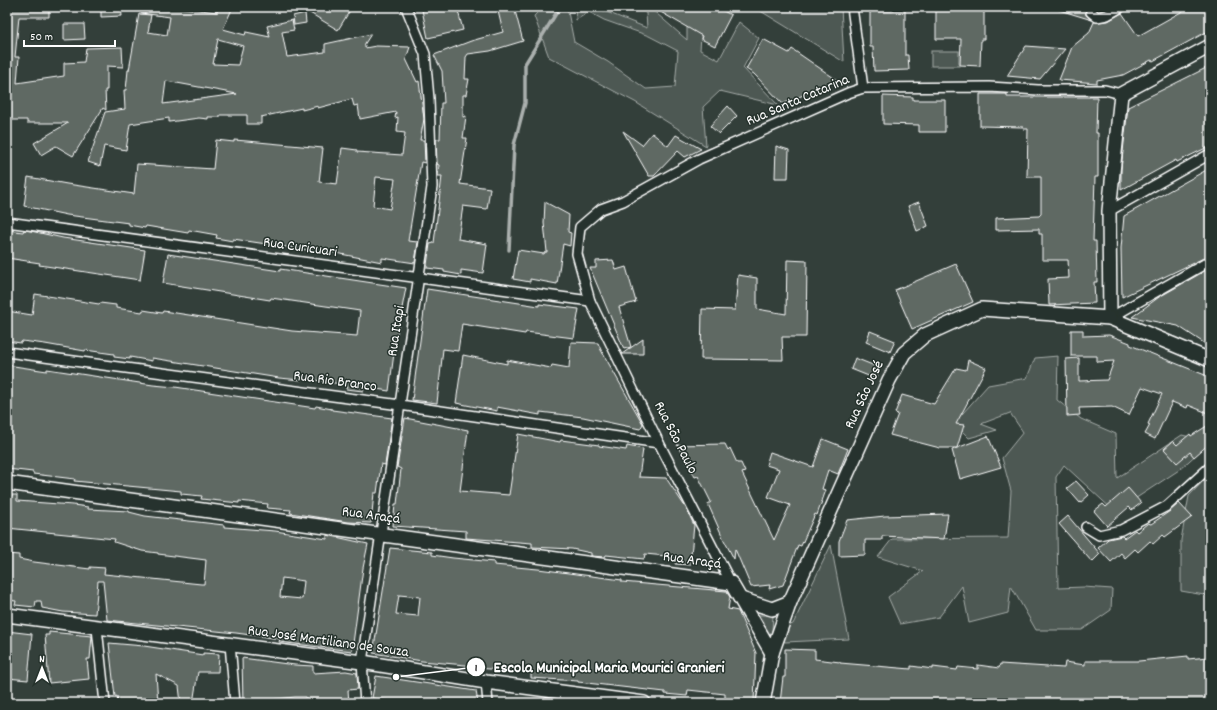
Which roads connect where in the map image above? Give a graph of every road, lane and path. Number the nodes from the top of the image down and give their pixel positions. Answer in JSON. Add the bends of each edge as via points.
{"nodes":[{"id":1,"x":406,"y":7,"type":"edge"},
{"id":2,"x":852,"y":7,"type":"edge"},
{"id":3,"x":1091,"y":7,"type":"edge"},
{"id":4,"x":1121,"y":7,"type":"edge"},
{"id":5,"x":1210,"y":46,"type":"edge"},
{"id":6,"x":864,"y":88,"type":"junction"},
{"id":7,"x":1121,"y":94,"type":"junction"},
{"id":8,"x":1210,"y":154,"type":"edge"},
{"id":9,"x":1109,"y":211,"type":"junction"},
{"id":10,"x":7,"y":222,"type":"edge"},
{"id":11,"x":580,"y":227,"type":"joint"},
{"id":12,"x":1210,"y":261,"type":"edge"},
{"id":13,"x":419,"y":278,"type":"junction"},
{"id":14,"x":590,"y":302,"type":"junction"},
{"id":15,"x":1110,"y":318,"type":"junction"},
{"id":16,"x":7,"y":352,"type":"edge"},
{"id":17,"x":1210,"y":360,"type":"edge"},
{"id":18,"x":400,"y":405,"type":"junction"},
{"id":19,"x":659,"y":443,"type":"junction"},
{"id":20,"x":1210,"y":467,"type":"edge"},
{"id":21,"x":7,"y":483,"type":"edge"},
{"id":22,"x":1086,"y":527,"type":"dead end"},
{"id":23,"x":380,"y":534,"type":"junction"},
{"id":24,"x":731,"y":583,"type":"junction"},
{"id":25,"x":741,"y":599,"type":"junction"},
{"id":26,"x":790,"y":602,"type":"junction"},
{"id":27,"x":7,"y":615,"type":"edge"},
{"id":28,"x":97,"y":628,"type":"junction"},
{"id":29,"x":230,"y":644,"type":"junction"},
{"id":30,"x":772,"y":653,"type":"junction"},
{"id":31,"x":362,"y":662,"type":"junction"},
{"id":32,"x":486,"y":682,"type":"junction"},
{"id":33,"x":617,"y":701,"type":"edge"},
{"id":34,"x":105,"y":703,"type":"edge"},
{"id":35,"x":235,"y":703,"type":"edge"},
{"id":36,"x":365,"y":703,"type":"edge"},
{"id":37,"x":488,"y":703,"type":"edge"},
{"id":38,"x":644,"y":703,"type":"edge"},
{"id":39,"x":763,"y":703,"type":"edge"}],
"edges":[{"from":1,"to":13,"type":"street","name":"Rua Itapi","via":[[425,54],[429,99],[432,187]]},
{"from":2,"to":6,"type":"street"},
{"from":3,"to":4,"type":"street","via":[[1091,12],[1097,17]]},
{"from":5,"to":7,"type":"street"},
{"from":6,"to":7,"type":"street","name":"Rua Santa Catarina","via":[[989,87],[1105,90]]},
{"from":6,"to":11,"type":"street","name":"Rua Santa Catarina","via":[[699,159],[623,201],[601,209]]},
{"from":7,"to":9,"type":"street"},
{"from":8,"to":9,"type":"street"},
{"from":9,"to":15,"type":"street"},
{"from":10,"to":13,"type":"street","name":"Rua Curicuari"},
{"from":11,"to":14,"type":"street","name":"Rua São Paulo","via":[[577,254]]},
{"from":12,"to":15,"type":"street"},
{"from":13,"to":14,"type":"street","name":"Rua Curicuari"},
{"from":13,"to":18,"type":"street","name":"Rua Itapi"},
{"from":14,"to":19,"type":"street","name":"Rua São Paulo"},
{"from":15,"to":17,"type":"street","name":"Rua São José"},
{"from":15,"to":26,"type":"street","name":"Rua São José","via":[[982,309],[925,334],[904,353],[889,380]]},
{"from":16,"to":18,"type":"street","name":"Rua Rio Branco"},
{"from":18,"to":19,"type":"street","name":"Rua Rio Branco"},
{"from":18,"to":23,"type":"street","name":"Rua Itapi"},
{"from":19,"to":24,"type":"street","name":"Rua São Paulo"},
{"from":20,"to":22,"type":"street","via":[[1167,506],[1121,530],[1099,535]]},
{"from":21,"to":23,"type":"street","name":"Rua Araçá"},
{"from":23,"to":24,"type":"street","name":"Rua Araçá"},
{"from":23,"to":31,"type":"street","name":"Rua Itapi"},
{"from":24,"to":25,"type":"street","name":"Rua São Paulo"},
{"from":25,"to":26,"type":"street","via":[[772,609]]},
{"from":25,"to":30,"type":"street","name":"Rua São Paulo"},
{"from":26,"to":30,"type":"street","name":"Rua São José"},
{"from":27,"to":28,"type":"street","name":"Rua José Martiliano de Souza"},
{"from":28,"to":29,"type":"street","name":"Rua José Martiliano de Souza"},
{"from":28,"to":34,"type":"street"},
{"from":29,"to":31,"type":"street","name":"Rua José Martiliano de Souza"},
{"from":29,"to":35,"type":"street"},
{"from":30,"to":39,"type":"street","name":"Rua São José"},
{"from":31,"to":32,"type":"street","name":"Rua José Martiliano de Souza"},
{"from":31,"to":36,"type":"street","name":"Rua Itapi"},
{"from":32,"to":33,"type":"street","name":"Rua José Martiliano de Souza"},
{"from":32,"to":37,"type":"street"},
{"from":33,"to":38,"type":"street","name":"Rua José Martiliano de Souza"}]}
